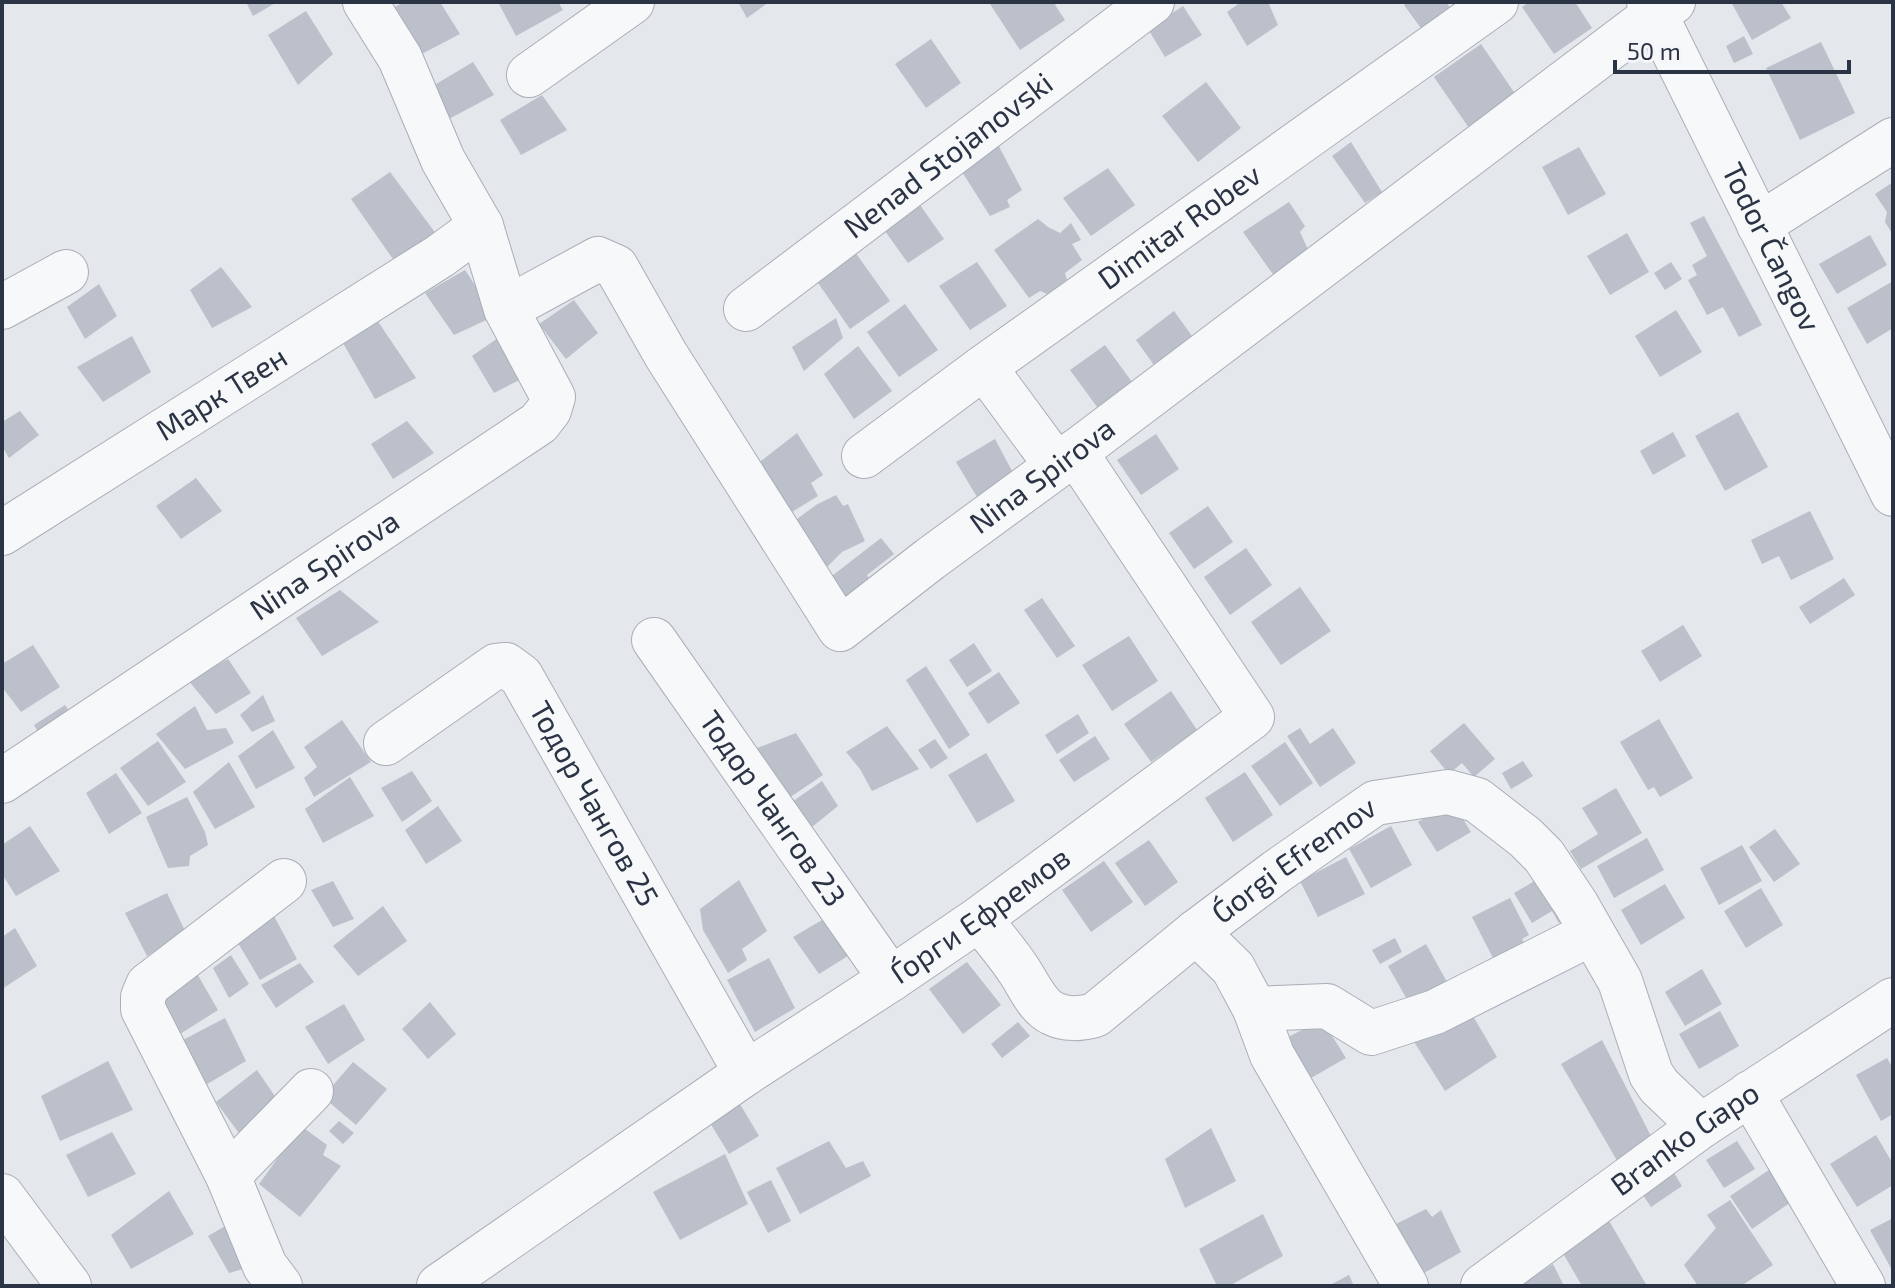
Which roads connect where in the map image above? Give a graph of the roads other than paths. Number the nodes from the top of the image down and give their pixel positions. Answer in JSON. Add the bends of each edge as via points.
{"nodes":[{"id":1,"x":365,"y":2,"type":"edge"},
{"id":2,"x":632,"y":2,"type":"edge"},
{"id":3,"x":1152,"y":2,"type":"edge"},
{"id":4,"x":1496,"y":2,"type":"edge"},
{"id":5,"x":1659,"y":6,"type":"edge"},
{"id":6,"x":529,"y":75,"type":"dead end"},
{"id":7,"x":1893,"y":140,"type":"edge"},
{"id":8,"x":1759,"y":225,"type":"junction"},
{"id":9,"x":481,"y":226,"type":"junction"},
{"id":10,"x":66,"y":272,"type":"dead end"},
{"id":11,"x":2,"y":307,"type":"edge"},
{"id":12,"x":506,"y":309,"type":"junction"},
{"id":13,"x":746,"y":309,"type":"dead end"},
{"id":14,"x":984,"y":367,"type":"junction"},
{"id":15,"x":864,"y":456,"type":"dead end"},
{"id":16,"x":1066,"y":459,"type":"junction"},
{"id":17,"x":1893,"y":494,"type":"edge"},
{"id":18,"x":2,"y":533,"type":"edge"},
{"id":19,"x":654,"y":640,"type":"dead end"},
{"id":20,"x":386,"y":743,"type":"dead end"},
{"id":21,"x":2,"y":781,"type":"edge"},
{"id":22,"x":284,"y":881,"type":"dead end"},
{"id":23,"x":979,"y":919,"type":"junction"},
{"id":24,"x":1196,"y":932,"type":"junction"},
{"id":25,"x":1592,"y":933,"type":"junction"},
{"id":26,"x":891,"y":979,"type":"junction"},
{"id":27,"x":1893,"y":1000,"type":"edge"},
{"id":28,"x":1255,"y":1009,"type":"junction"},
{"id":29,"x":746,"y":1073,"type":"junction"},
{"id":30,"x":311,"y":1091,"type":"dead end"},
{"id":31,"x":1750,"y":1093,"type":"junction"},
{"id":32,"x":1701,"y":1126,"type":"junction"},
{"id":33,"x":228,"y":1176,"type":"junction"},
{"id":34,"x":2,"y":1196,"type":"edge"},
{"id":35,"x":69,"y":1286,"type":"edge"},
{"id":36,"x":280,"y":1286,"type":"edge"},
{"id":37,"x":439,"y":1286,"type":"edge"},
{"id":38,"x":1406,"y":1286,"type":"edge"},
{"id":39,"x":1483,"y":1286,"type":"edge"},
{"id":40,"x":1863,"y":1286,"type":"edge"}],
"edges":[{"from":1,"to":9,"type":"street","via":[[400,58],[443,160]]},
{"from":2,"to":6,"type":"street"},
{"from":3,"to":13,"type":"street","name":"Nenad Stojanovski"},
{"from":4,"to":14,"type":"street","name":"Dimitar Robev"},
{"from":5,"to":8,"type":"street","name":"Todor Čangov"},
{"from":5,"to":16,"type":"street","name":"Nina Spirova"},
{"from":7,"to":8,"type":"street"},
{"from":8,"to":17,"type":"street","name":"Todor Čangov"},
{"from":9,"to":12,"type":"street"},
{"from":9,"to":18,"type":"street","name":"Марк Твен"},
{"from":10,"to":11,"type":"street"},
{"from":12,"to":16,"type":"street","name":"Nina Spirova","via":[[598,259],[616,267],[840,629]]},
{"from":12,"to":21,"type":"street","name":"Nina Spirova","via":[[553,397],[539,423]]},
{"from":14,"to":15,"type":"street","name":"Dimitar Robev"},
{"from":14,"to":16,"type":"street"},
{"from":16,"to":23,"type":"street","name":"Ѓорги Ефремов","via":[[1252,717]]},
{"from":19,"to":26,"type":"street","name":"Тодор Чангов 23"},
{"from":20,"to":29,"type":"street","name":"Тодор Чангов 25","via":[[496,666],[506,665],[521,676]]},
{"from":22,"to":33,"type":"street","via":[[148,985],[143,997],[143,1009]]},
{"from":23,"to":24,"type":"street","name":"Ǵorgi Efremov","via":[[1040,1003],[1052,1013],[1074,1018],[1095,1015]]},
{"from":23,"to":26,"type":"street","name":"Ѓорги Ефремов"},
{"from":24,"to":25,"type":"street","name":"Ǵorgi Efremov","via":[[1375,803],[1448,792],[1477,800],[1525,837],[1544,856]]},
{"from":24,"to":28,"type":"street","via":[[1233,968]]},
{"from":25,"to":28,"type":"street","via":[[1435,1012],[1371,1033],[1327,1006]]},
{"from":25,"to":32,"type":"street","name":"Ǵorgi Efremov","via":[[1620,981],[1651,1074]]},
{"from":26,"to":29,"type":"street","name":"Ѓорги Ефремов"},
{"from":27,"to":31,"type":"street","name":"Branko Gapo"},
{"from":28,"to":38,"type":"street","via":[[1272,1055]]},
{"from":29,"to":37,"type":"street","name":"Ѓорги Ефремов"},
{"from":30,"to":33,"type":"street"},
{"from":31,"to":32,"type":"street","name":"Branko Gapo"},
{"from":31,"to":40,"type":"street"},
{"from":32,"to":39,"type":"street","name":"Branko Gapo"},
{"from":33,"to":36,"type":"street","via":[[265,1266]]},
{"from":34,"to":35,"type":"street"}]}
